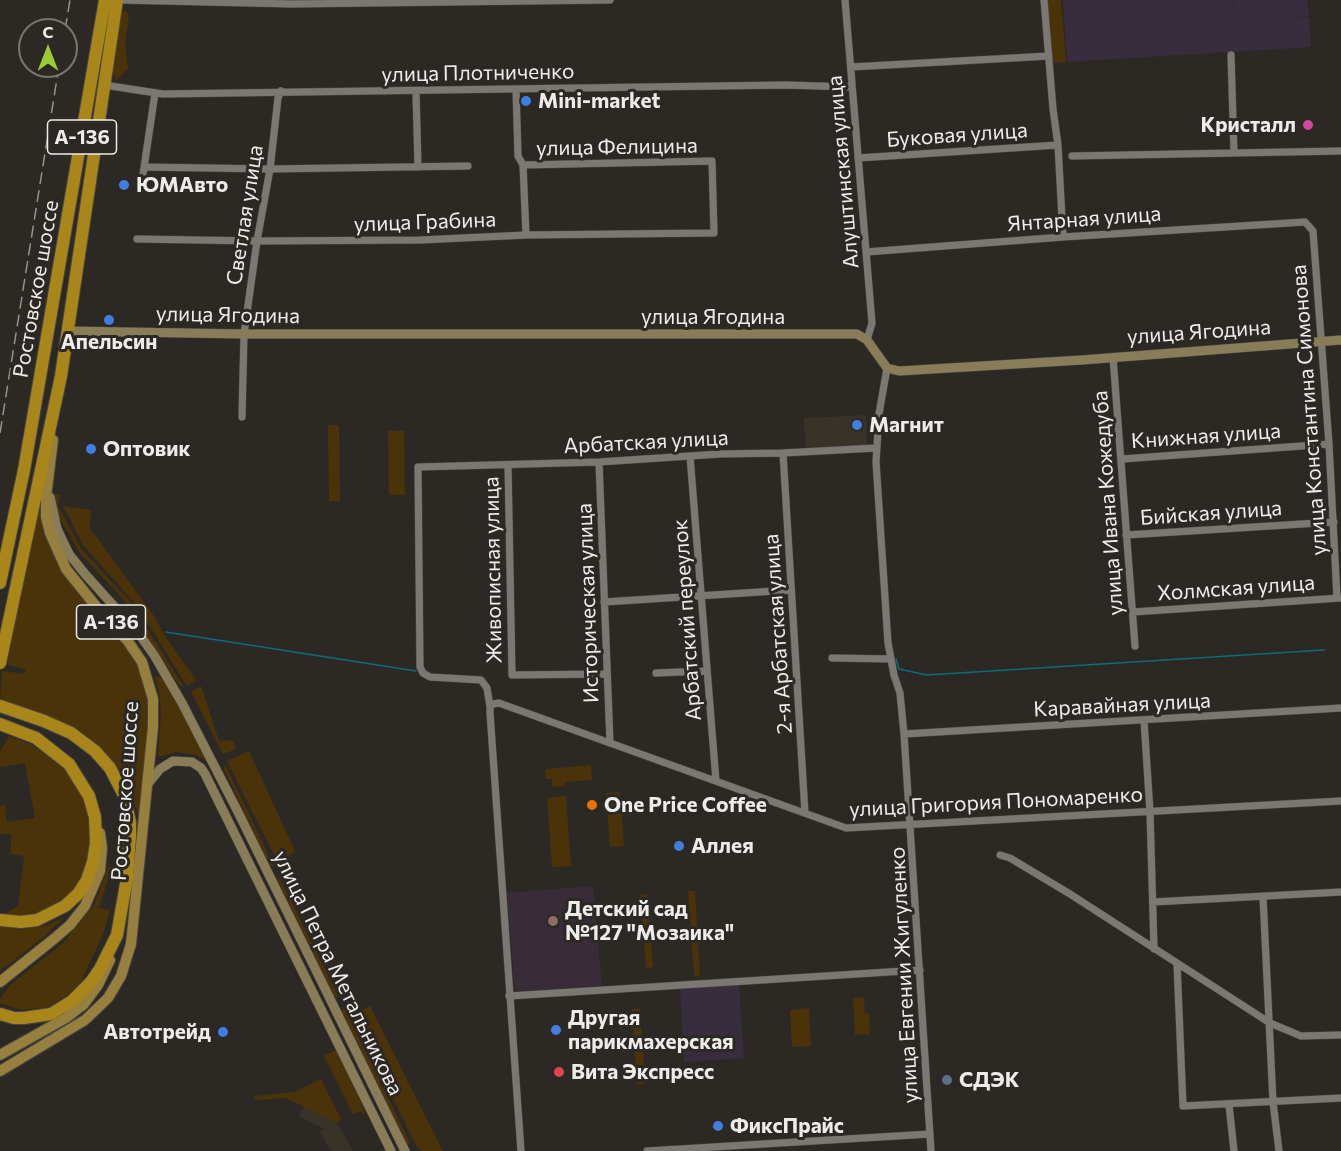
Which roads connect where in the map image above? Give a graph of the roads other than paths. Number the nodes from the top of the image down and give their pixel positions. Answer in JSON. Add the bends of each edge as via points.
{"nodes":[{"id":1,"x":105,"y":0,"type":"edge"},
{"id":2,"x":119,"y":0,"type":"edge"},
{"id":3,"x":610,"y":0,"type":"edge"},
{"id":4,"x":845,"y":0,"type":"edge"},
{"id":5,"x":1044,"y":0,"type":"edge"},
{"id":6,"x":142,"y":1,"type":"edge"},
{"id":7,"x":1231,"y":55,"type":"dead end"},
{"id":8,"x":1049,"y":56,"type":"junction"},
{"id":9,"x":851,"y":68,"type":"junction"},
{"id":10,"x":104,"y":85,"type":"junction"},
{"id":11,"x":852,"y":87,"type":"junction"},
{"id":12,"x":516,"y":89,"type":"junction"},
{"id":13,"x":281,"y":91,"type":"junction"},
{"id":14,"x":416,"y":92,"type":"junction"},
{"id":15,"x":155,"y":93,"type":"junction"},
{"id":16,"x":1058,"y":146,"type":"junction"},
{"id":17,"x":1341,"y":150,"type":"edge"},
{"id":18,"x":1234,"y":153,"type":"junction"},
{"id":19,"x":1072,"y":156,"type":"dead end"},
{"id":20,"x":858,"y":158,"type":"junction"},
{"id":21,"x":524,"y":165,"type":"junction"},
{"id":22,"x":468,"y":166,"type":"dead end"},
{"id":23,"x":144,"y":167,"type":"junction"},
{"id":24,"x":418,"y":167,"type":"junction"},
{"id":25,"x":270,"y":169,"type":"junction"},
{"id":26,"x":141,"y":188,"type":"dead end"},
{"id":27,"x":72,"y":193,"type":"junction"},
{"id":28,"x":88,"y":196,"type":"junction"},
{"id":29,"x":1305,"y":222,"type":"joint"},
{"id":30,"x":714,"y":233,"type":"joint"},
{"id":31,"x":526,"y":235,"type":"junction"},
{"id":32,"x":1063,"y":237,"type":"junction"},
{"id":33,"x":137,"y":239,"type":"dead end"},
{"id":34,"x":257,"y":241,"type":"junction"},
{"id":35,"x":866,"y":252,"type":"junction"},
{"id":36,"x":68,"y":331,"type":"junction"},
{"id":37,"x":244,"y":334,"type":"junction"},
{"id":38,"x":867,"y":340,"type":"junction"},
{"id":39,"x":1341,"y":340,"type":"edge"},
{"id":40,"x":1321,"y":341,"type":"junction"},
{"id":41,"x":1113,"y":357,"type":"junction"},
{"id":42,"x":887,"y":368,"type":"junction"},
{"id":43,"x":61,"y":376,"type":"junction"},
{"id":44,"x":242,"y":417,"type":"dead end"},
{"id":45,"x":1329,"y":444,"type":"junction"},
{"id":46,"x":876,"y":448,"type":"junction"},
{"id":47,"x":783,"y":453,"type":"junction"},
{"id":48,"x":690,"y":456,"type":"junction"},
{"id":49,"x":1122,"y":459,"type":"junction"},
{"id":50,"x":599,"y":462,"type":"junction"},
{"id":51,"x":508,"y":465,"type":"junction"},
{"id":52,"x":49,"y":467,"type":"junction"},
{"id":53,"x":1334,"y":522,"type":"junction"},
{"id":54,"x":1126,"y":535,"type":"junction"},
{"id":55,"x":0,"y":583,"type":"edge"},
{"id":56,"x":791,"y":590,"type":"junction"},
{"id":57,"x":701,"y":596,"type":"junction"},
{"id":58,"x":1339,"y":598,"type":"edge"},
{"id":59,"x":604,"y":602,"type":"junction"},
{"id":60,"x":1133,"y":612,"type":"junction"},
{"id":61,"x":1135,"y":646,"type":"dead end"},
{"id":62,"x":832,"y":658,"type":"dead end"},
{"id":63,"x":891,"y":659,"type":"junction"},
{"id":64,"x":0,"y":663,"type":"edge"},
{"id":65,"x":707,"y":671,"type":"junction"},
{"id":66,"x":656,"y":673,"type":"dead end"},
{"id":67,"x":607,"y":674,"type":"junction"},
{"id":68,"x":0,"y":706,"type":"edge"},
{"id":69,"x":492,"y":706,"type":"junction"},
{"id":70,"x":1341,"y":708,"type":"edge"},
{"id":71,"x":1144,"y":720,"type":"junction"},
{"id":72,"x":0,"y":724,"type":"edge"},
{"id":73,"x":904,"y":734,"type":"junction"},
{"id":74,"x":610,"y":743,"type":"junction"},
{"id":75,"x":716,"y":781,"type":"junction"},
{"id":76,"x":147,"y":785,"type":"junction"},
{"id":77,"x":1341,"y":801,"type":"edge"},
{"id":78,"x":238,"y":812,"type":"junction"},
{"id":79,"x":1150,"y":812,"type":"junction"},
{"id":80,"x":805,"y":813,"type":"junction"},
{"id":81,"x":229,"y":820,"type":"junction"},
{"id":82,"x":96,"y":822,"type":"junction"},
{"id":83,"x":911,"y":825,"type":"junction"},
{"id":84,"x":1000,"y":855,"type":"dead end"},
{"id":85,"x":1341,"y":892,"type":"edge"},
{"id":86,"x":1263,"y":897,"type":"junction"},
{"id":87,"x":1154,"y":902,"type":"junction"},
{"id":88,"x":0,"y":920,"type":"edge"},
{"id":89,"x":117,"y":935,"type":"junction"},
{"id":90,"x":1154,"y":949,"type":"junction"},
{"id":91,"x":1177,"y":964,"type":"junction"},
{"id":92,"x":920,"y":970,"type":"junction"},
{"id":93,"x":0,"y":982,"type":"edge"},
{"id":94,"x":509,"y":996,"type":"junction"},
{"id":95,"x":0,"y":1014,"type":"edge"},
{"id":96,"x":1270,"y":1023,"type":"junction"},
{"id":97,"x":1341,"y":1035,"type":"edge"},
{"id":98,"x":0,"y":1054,"type":"edge"},
{"id":99,"x":0,"y":1071,"type":"edge"},
{"id":100,"x":1341,"y":1098,"type":"edge"},
{"id":101,"x":1274,"y":1102,"type":"junction"},
{"id":102,"x":1229,"y":1105,"type":"junction"},
{"id":103,"x":930,"y":1134,"type":"junction"},
{"id":104,"x":392,"y":1151,"type":"edge"},
{"id":105,"x":405,"y":1151,"type":"edge"},
{"id":106,"x":521,"y":1151,"type":"edge"},
{"id":107,"x":647,"y":1151,"type":"edge"},
{"id":108,"x":931,"y":1151,"type":"edge"},
{"id":109,"x":1233,"y":1151,"type":"edge"},
{"id":110,"x":1279,"y":1151,"type":"edge"}],
"edges":[{"from":1,"to":27,"type":"highway","name":"Ростовское шоссе","number":"А-136"},
{"from":2,"to":6,"type":"street"},
{"from":2,"to":10,"type":"highway","name":"Ростовское шоссе","number":"А-136"},
{"from":3,"to":6,"type":"street","via":[[292,4]]},
{"from":4,"to":9,"type":"street","name":"Алуштинская улица"},
{"from":5,"to":8,"type":"street"},
{"from":7,"to":18,"type":"street"},
{"from":8,"to":9,"type":"street"},
{"from":8,"to":16,"type":"street"},
{"from":9,"to":11,"type":"street","name":"Алуштинская улица"},
{"from":10,"to":15,"type":"street","name":"улица Плотниченко"},
{"from":10,"to":28,"type":"highway","name":"Ростовское шоссе","number":"А-136"},
{"from":11,"to":12,"type":"street","name":"улица Плотниченко"},
{"from":11,"to":20,"type":"street","name":"Алуштинская улица"},
{"from":12,"to":14,"type":"street","name":"улица Плотниченко"},
{"from":12,"to":21,"type":"street","via":[[518,156]]},
{"from":13,"to":14,"type":"street","name":"улица Плотниченко"},
{"from":13,"to":15,"type":"street","name":"улица Плотниченко"},
{"from":13,"to":25,"type":"street","name":"Светлая улица"},
{"from":14,"to":24,"type":"street"},
{"from":15,"to":23,"type":"street"},
{"from":16,"to":20,"type":"street","name":"Буковая улица"},
{"from":16,"to":32,"type":"street"},
{"from":17,"to":18,"type":"street"},
{"from":18,"to":19,"type":"street"},
{"from":20,"to":35,"type":"street","name":"Алуштинская улица"},
{"from":21,"to":30,"type":"street","name":"улица Фелицина","via":[[712,161]]},
{"from":21,"to":31,"type":"street"},
{"from":22,"to":24,"type":"street"},
{"from":23,"to":25,"type":"street"},
{"from":23,"to":26,"type":"street"},
{"from":24,"to":25,"type":"street"},
{"from":25,"to":34,"type":"street","name":"Светлая улица"},
{"from":27,"to":28,"type":"highway","via":[[81,187]]},
{"from":27,"to":55,"type":"highway","name":"Ростовское шоссе","number":"А-136","via":[[24,470]]},
{"from":28,"to":36,"type":"highway","name":"Ростовское шоссе","number":"А-136"},
{"from":29,"to":32,"type":"street","name":"Янтарная улица"},
{"from":29,"to":40,"type":"street","name":"улица Константина Симонова","via":[[1313,231]]},
{"from":30,"to":31,"type":"street","name":"улица Грабина"},
{"from":31,"to":34,"type":"street","name":"улица Грабина"},
{"from":32,"to":35,"type":"street","name":"Янтарная улица"},
{"from":33,"to":34,"type":"street","name":"улица Грабина"},
{"from":34,"to":37,"type":"street","name":"Светлая улица"},
{"from":35,"to":38,"type":"street","name":"Алуштинская улица","via":[[872,323]]},
{"from":36,"to":37,"type":"street","name":"улица Ягодина"},
{"from":36,"to":43,"type":"highway","name":"Ростовское шоссе","number":"А-136"},
{"from":37,"to":38,"type":"street","name":"улица Ягодина","via":[[857,334]]},
{"from":37,"to":44,"type":"street","name":"Светлая улица"},
{"from":38,"to":42,"type":"street"},
{"from":39,"to":40,"type":"street","name":"улица Ягодина"},
{"from":40,"to":41,"type":"street","name":"улица Ягодина"},
{"from":40,"to":45,"type":"street","name":"улица Константина Симонова"},
{"from":41,"to":42,"type":"street","name":"улица Ягодина","via":[[899,371]]},
{"from":41,"to":49,"type":"street","name":"улица Ивана Кожедуба"},
{"from":42,"to":46,"type":"street","name":"улица Евгении Жигуленко"},
{"from":43,"to":52,"type":"main road","name":"Ростовское шоссе","number":"А-136"},
{"from":43,"to":64,"type":"highway","name":"Ростовское шоссе","number":"А-136"},
{"from":45,"to":49,"type":"street","name":"Книжная улица"},
{"from":45,"to":53,"type":"street","name":"улица Константина Симонова"},
{"from":46,"to":47,"type":"street","name":"Арбатская улица"},
{"from":46,"to":63,"type":"street","name":"улица Евгении Жигуленко"},
{"from":47,"to":48,"type":"street","name":"Арбатская улица"},
{"from":47,"to":56,"type":"street","name":"2-я Арбатская улица"},
{"from":48,"to":50,"type":"street","name":"Арбатская улица"},
{"from":48,"to":57,"type":"street","name":"Арбатский переулок"},
{"from":49,"to":54,"type":"street","name":"улица Ивана Кожедуба"},
{"from":50,"to":51,"type":"street","name":"Арбатская улица"},
{"from":50,"to":59,"type":"street","name":"Историческая улица"},
{"from":51,"to":67,"type":"street","name":"Живописная улица","via":[[512,675]]},
{"from":51,"to":69,"type":"street","name":"Арбатская улица","via":[[418,467],[420,667],[430,677],[481,680]]},
{"from":52,"to":76,"type":"main road","name":"Ростовское шоссе","number":"А-136","via":[[46,517],[59,556],[136,652],[150,683],[154,712]]},
{"from":52,"to":78,"type":"street","name":"улица Петра Метальникова","via":[[52,513],[69,554],[154,655]]},
{"from":53,"to":54,"type":"street","name":"Бийская улица"},
{"from":53,"to":58,"type":"street","name":"улица Константина Симонова"},
{"from":54,"to":60,"type":"street","name":"улица Ивана Кожедуба"},
{"from":56,"to":57,"type":"street"},
{"from":56,"to":80,"type":"street","name":"2-я Арбатская улица"},
{"from":57,"to":59,"type":"street"},
{"from":57,"to":65,"type":"street","name":"Арбатский переулок"},
{"from":58,"to":60,"type":"street","name":"Холмская улица"},
{"from":59,"to":67,"type":"street","name":"Историческая улица"},
{"from":60,"to":61,"type":"street","name":"улица Ивана Кожедуба"},
{"from":62,"to":63,"type":"street"},
{"from":63,"to":73,"type":"street","name":"улица Евгении Жигуленко","via":[[900,693]]},
{"from":65,"to":66,"type":"street"},
{"from":65,"to":75,"type":"street","name":"Арбатский переулок"},
{"from":67,"to":74,"type":"street","name":"Историческая улица"},
{"from":68,"to":89,"type":"highway","via":[[80,739],[104,760],[118,783],[128,807],[130,836]]},
{"from":69,"to":74,"type":"street","name":"улица Григория Пономаренко","via":[[499,703]]},
{"from":69,"to":94,"type":"street"},
{"from":70,"to":71,"type":"street","name":"Каравайная улица"},
{"from":71,"to":73,"type":"street","name":"Каравайная улица"},
{"from":71,"to":79,"type":"street"},
{"from":72,"to":82,"type":"highway","via":[[36,738],[69,764],[89,796]]},
{"from":73,"to":83,"type":"street","name":"улица Евгении Жигуленко"},
{"from":74,"to":75,"type":"street","name":"улица Григория Пономаренко"},
{"from":75,"to":80,"type":"street","name":"улица Григория Пономаренко"},
{"from":76,"to":81,"type":"street","name":"улица Петра Метальникова","via":[[173,761],[192,762],[205,774]]},
{"from":76,"to":99,"type":"main road","name":"Ростовское шоссе","number":"А-136","via":[[131,944],[122,976],[108,998],[85,1020]]},
{"from":77,"to":79,"type":"street","name":"улица Григория Пономаренко"},
{"from":78,"to":81,"type":"street","via":[[230,814]]},
{"from":78,"to":105,"type":"street","name":"улица Петра Метальникова"},
{"from":79,"to":83,"type":"street","name":"улица Григория Пономаренко"},
{"from":79,"to":87,"type":"street"},
{"from":80,"to":83,"type":"street","name":"улица Григория Пономаренко","via":[[846,828]]},
{"from":81,"to":104,"type":"street","name":"улица Петра Метальникова"},
{"from":82,"to":88,"type":"highway","via":[[90,871],[71,901],[37,920]]},
{"from":82,"to":93,"type":"main road","via":[[101,860],[98,879],[85,906],[70,925]]},
{"from":83,"to":92,"type":"street","name":"улица Евгении Жигуленко"},
{"from":84,"to":90,"type":"street","via":[[1070,894]]},
{"from":85,"to":86,"type":"street"},
{"from":86,"to":87,"type":"street"},
{"from":86,"to":96,"type":"street"},
{"from":87,"to":90,"type":"street"},
{"from":89,"to":95,"type":"highway","via":[[96,975],[72,1001],[39,1017]]},
{"from":89,"to":98,"type":"main road","via":[[104,976],[84,1004]]},
{"from":90,"to":91,"type":"street"},
{"from":91,"to":96,"type":"street"},
{"from":91,"to":102,"type":"street","via":[[1183,1106]]},
{"from":92,"to":94,"type":"street"},
{"from":92,"to":103,"type":"street","name":"улица Евгении Жигуленко"},
{"from":94,"to":106,"type":"street"},
{"from":96,"to":97,"type":"street","via":[[1301,1036]]},
{"from":96,"to":101,"type":"street"},
{"from":100,"to":101,"type":"street"},
{"from":101,"to":102,"type":"street"},
{"from":101,"to":110,"type":"street"},
{"from":102,"to":109,"type":"street"},
{"from":103,"to":107,"type":"street"},
{"from":103,"to":108,"type":"street","name":"улица Евгении Жигуленко"}]}
